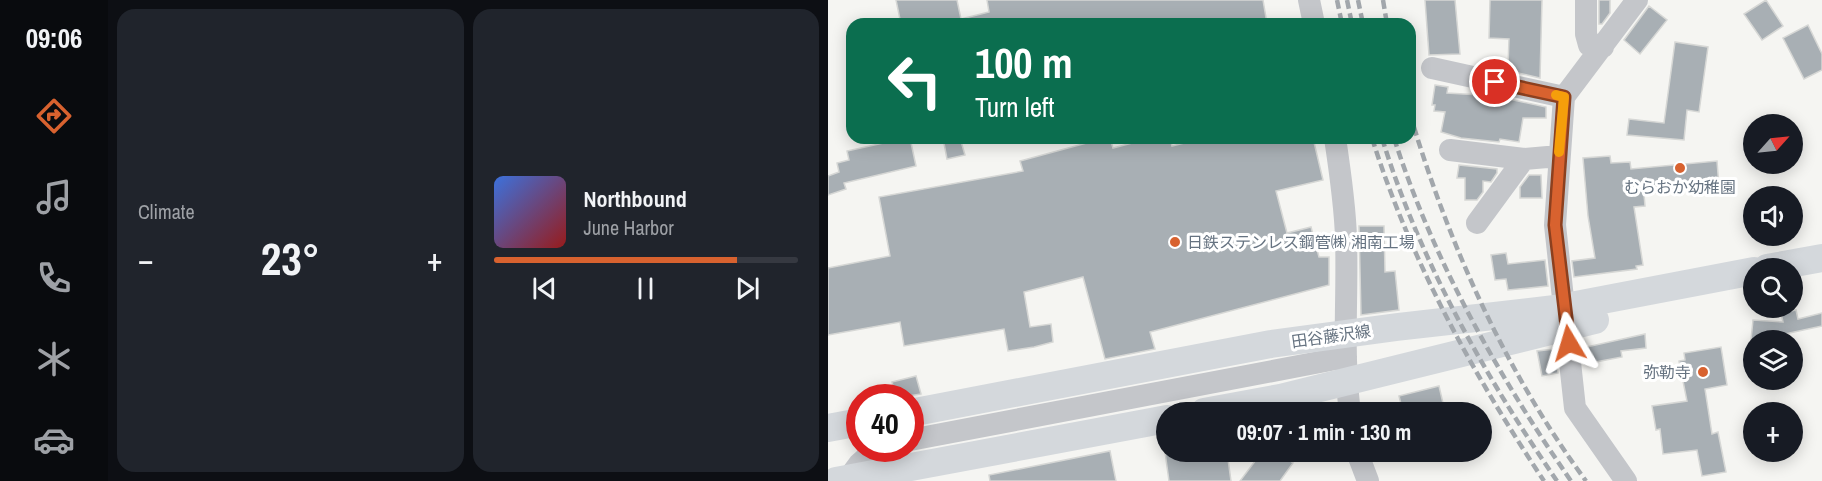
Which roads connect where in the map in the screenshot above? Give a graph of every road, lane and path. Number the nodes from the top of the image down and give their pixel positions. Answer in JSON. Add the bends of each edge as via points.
{"nodes":[{"id":1,"x":1309,"y":0,"type":"edge"},
{"id":2,"x":1586,"y":0,"type":"edge"},
{"id":3,"x":1637,"y":0,"type":"edge"},
{"id":4,"x":1313,"y":18,"type":"edge"},
{"id":5,"x":1603,"y":47,"type":"junction"},
{"id":6,"x":1432,"y":69,"type":"dead end"},
{"id":7,"x":1564,"y":97,"type":"junction"},
{"id":8,"x":1336,"y":144,"type":"edge"},
{"id":9,"x":1450,"y":150,"type":"dead end"},
{"id":10,"x":1559,"y":156,"type":"junction"},
{"id":11,"x":1524,"y":159,"type":"junction"},
{"id":12,"x":1476,"y":223,"type":"dead end"},
{"id":13,"x":1822,"y":258,"type":"edge"},
{"id":14,"x":1803,"y":261,"type":"edge"},
{"id":15,"x":1743,"y":273,"type":"edge"},
{"id":16,"x":1822,"y":276,"type":"edge"},
{"id":17,"x":1803,"y":280,"type":"edge"},
{"id":18,"x":1743,"y":292,"type":"edge"},
{"id":19,"x":1346,"y":357,"type":"junction"},
{"id":20,"x":1258,"y":402,"type":"edge"},
{"id":21,"x":1349,"y":402,"type":"edge"},
{"id":22,"x":924,"y":410,"type":"edge"},
{"id":23,"x":1156,"y":421,"type":"edge"},
{"id":24,"x":846,"y":426,"type":"edge"},
{"id":25,"x":828,"y":430,"type":"edge"},
{"id":26,"x":846,"y":434,"type":"edge"},
{"id":27,"x":924,"y":437,"type":"edge"},
{"id":28,"x":861,"y":462,"type":"edge"},
{"id":29,"x":1361,"y":462,"type":"edge"},
{"id":30,"x":842,"y":480,"type":"edge"},
{"id":31,"x":1368,"y":481,"type":"edge"},
{"id":32,"x":1626,"y":481,"type":"edge"}],
"edges":[{"from":1,"to":4,"type":"street"},
{"from":2,"to":5,"type":"street","via":[[1589,45]]},
{"from":3,"to":5,"type":"street"},
{"from":5,"to":7,"type":"street"},
{"from":6,"to":7,"type":"street"},
{"from":7,"to":10,"type":"street"},
{"from":8,"to":19,"type":"street","via":[[1346,240]]},
{"from":9,"to":11,"type":"street"},
{"from":10,"to":11,"type":"street"},
{"from":10,"to":32,"type":"street","via":[[1555,225],[1575,408]]},
{"from":11,"to":12,"type":"street"},
{"from":13,"to":14,"type":"main road"},
{"from":15,"to":22,"type":"main road","name":"田谷藤沢線","via":[[1555,309],[1271,344]]},
{"from":16,"to":17,"type":"main road"},
{"from":18,"to":20,"type":"main road","via":[[1583,322]]},
{"from":19,"to":21,"type":"street"},
{"from":19,"to":27,"type":"street"},
{"from":23,"to":30,"type":"main road"},
{"from":24,"to":25,"type":"main road"},
{"from":25,"to":26,"type":"street"},
{"from":28,"to":30,"type":"street"},
{"from":29,"to":31,"type":"street"}]}
